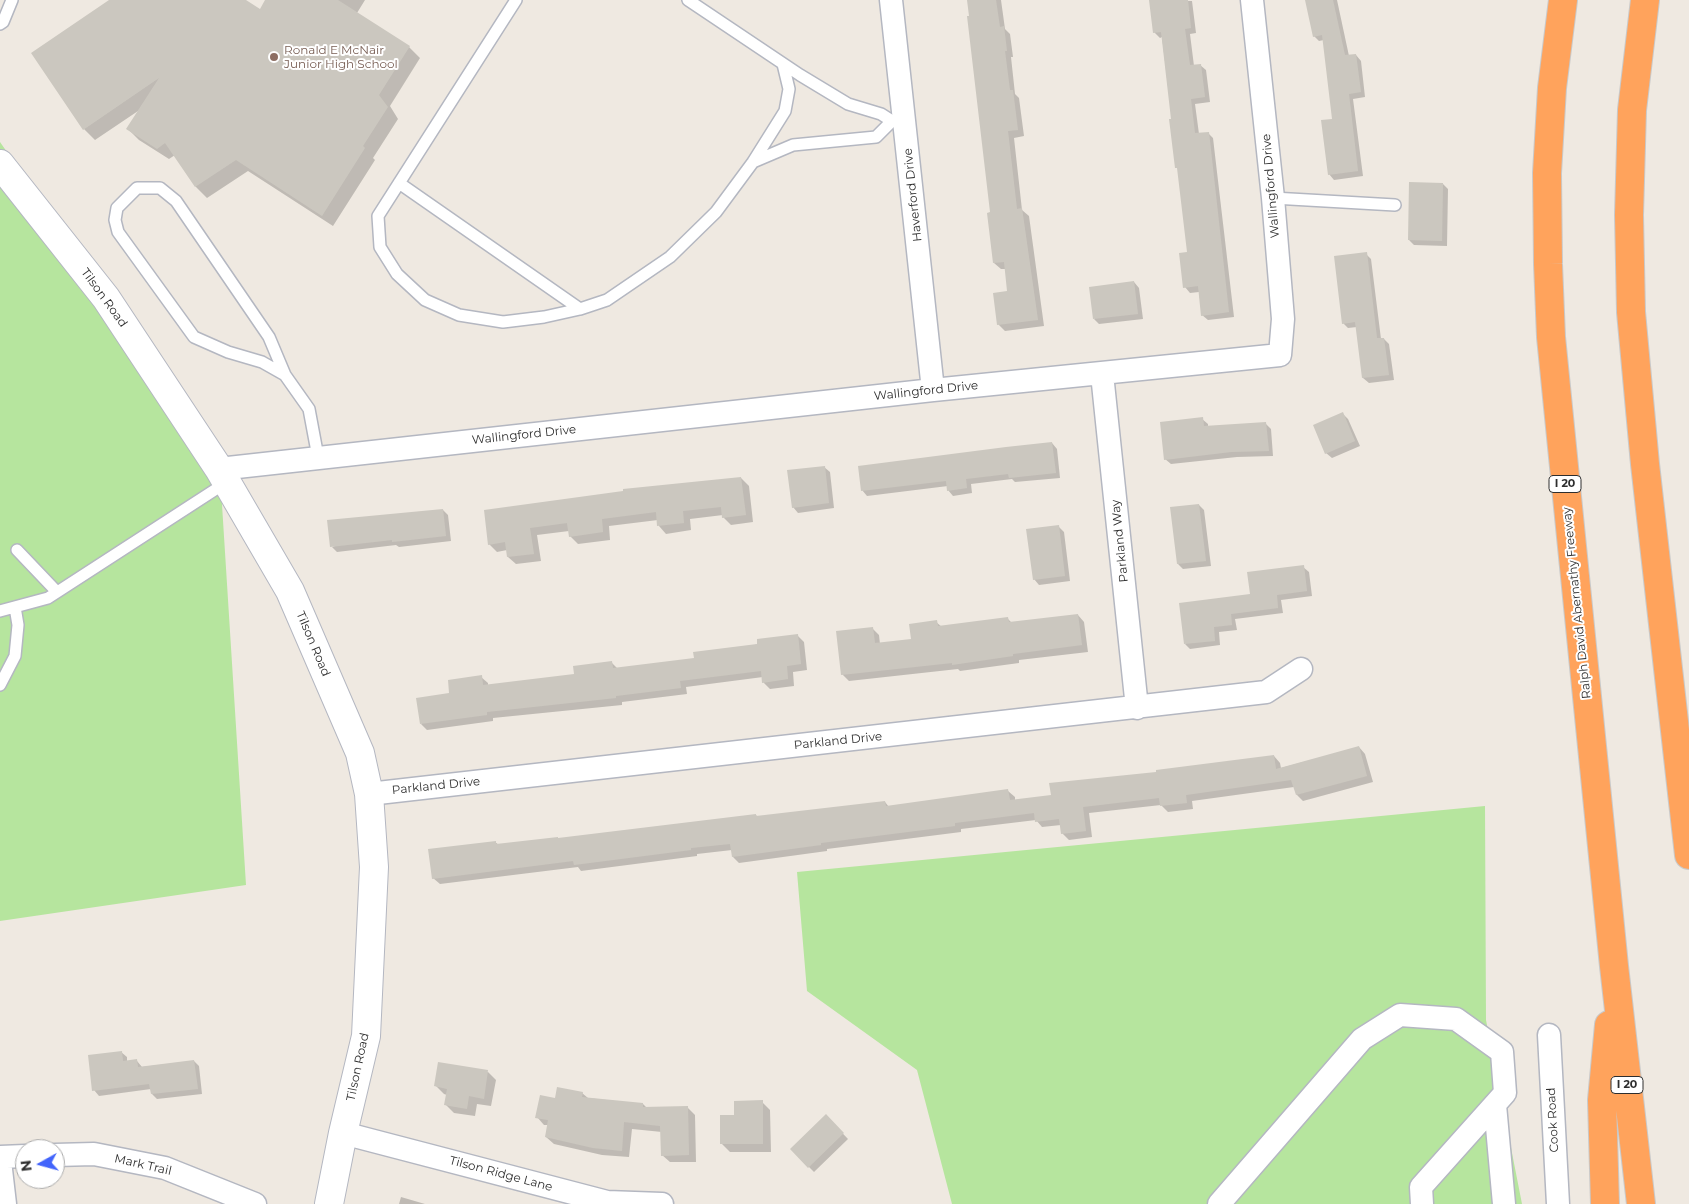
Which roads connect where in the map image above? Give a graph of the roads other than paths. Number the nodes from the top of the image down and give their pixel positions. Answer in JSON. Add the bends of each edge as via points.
{"nodes":[{"id":1,"x":12,"y":0,"type":"edge"},
{"id":2,"x":516,"y":0,"type":"edge"},
{"id":3,"x":688,"y":0,"type":"edge"},
{"id":4,"x":891,"y":0,"type":"edge"},
{"id":5,"x":1252,"y":0,"type":"edge"},
{"id":6,"x":1563,"y":0,"type":"edge"},
{"id":7,"x":1645,"y":0,"type":"edge"},
{"id":8,"x":0,"y":24,"type":"edge"},
{"id":9,"x":783,"y":64,"type":"junction"},
{"id":10,"x":898,"y":120,"type":"junction"},
{"id":11,"x":753,"y":162,"type":"junction"},
{"id":12,"x":0,"y":164,"type":"edge"},
{"id":13,"x":399,"y":183,"type":"junction"},
{"id":14,"x":1273,"y":198,"type":"junction"},
{"id":15,"x":1395,"y":205,"type":"dead end"},
{"id":16,"x":580,"y":309,"type":"junction"},
{"id":17,"x":1102,"y":374,"type":"junction"},
{"id":18,"x":285,"y":375,"type":"junction"},
{"id":19,"x":933,"y":390,"type":"junction"},
{"id":20,"x":318,"y":457,"type":"junction"},
{"id":21,"x":223,"y":475,"type":"junction"},
{"id":22,"x":17,"y":550,"type":"dead end"},
{"id":23,"x":57,"y":592,"type":"junction"},
{"id":24,"x":15,"y":607,"type":"junction"},
{"id":25,"x":0,"y":612,"type":"edge"},
{"id":26,"x":1300,"y":669,"type":"dead end"},
{"id":27,"x":0,"y":685,"type":"edge"},
{"id":28,"x":1138,"y":708,"type":"junction"},
{"id":29,"x":369,"y":794,"type":"junction"},
{"id":30,"x":1689,"y":855,"type":"edge"},
{"id":31,"x":1614,"y":966,"type":"junction"},
{"id":32,"x":1549,"y":1035,"type":"dead end"},
{"id":33,"x":1494,"y":1105,"type":"junction"},
{"id":34,"x":343,"y":1133,"type":"junction"},
{"id":35,"x":65,"y":1155,"type":"edge"},
{"id":36,"x":15,"y":1156,"type":"edge"},
{"id":37,"x":0,"y":1157,"type":"edge"},
{"id":38,"x":0,"y":1161,"type":"edge"},
{"id":39,"x":5,"y":1204,"type":"edge"},
{"id":40,"x":255,"y":1204,"type":"edge"},
{"id":41,"x":329,"y":1204,"type":"edge"},
{"id":42,"x":662,"y":1204,"type":"edge"},
{"id":43,"x":1219,"y":1204,"type":"edge"},
{"id":44,"x":1422,"y":1204,"type":"edge"},
{"id":45,"x":1504,"y":1204,"type":"edge"},
{"id":46,"x":1558,"y":1204,"type":"edge"},
{"id":47,"x":1605,"y":1204,"type":"edge"},
{"id":48,"x":1641,"y":1204,"type":"edge"}],
"edges":[{"from":1,"to":8,"type":"lane"},
{"from":2,"to":13,"type":"lane"},
{"from":3,"to":9,"type":"lane"},
{"from":4,"to":10,"type":"street","name":"Haverford Drive"},
{"from":5,"to":14,"type":"street","name":"Wallingford Drive"},
{"from":6,"to":31,"type":"highway","name":"Ralph David Abernathy Freeway","number":"I 20","via":[[1552,88],[1547,174],[1551,337]]},
{"from":7,"to":30,"type":"highway","via":[[1632,110],[1631,312]]},
{"from":9,"to":10,"type":"lane","via":[[848,104]]},
{"from":9,"to":11,"type":"lane","via":[[789,89],[785,111]]},
{"from":10,"to":11,"type":"lane","via":[[876,137],[793,145]]},
{"from":10,"to":19,"type":"street","name":"Haverford Drive"},
{"from":11,"to":16,"type":"lane","via":[[716,212],[670,257],[607,300]]},
{"from":12,"to":21,"type":"street","name":"Tilson Road","via":[[106,298]]},
{"from":13,"to":16,"type":"lane"},
{"from":13,"to":16,"type":"lane","via":[[378,216],[380,246],[397,274],[425,300],[460,315],[503,322]]},
{"from":14,"to":15,"type":"lane"},
{"from":14,"to":17,"type":"street","name":"Wallingford Drive","via":[[1283,319],[1280,355]]},
{"from":17,"to":19,"type":"street","name":"Wallingford Drive"},
{"from":17,"to":28,"type":"street","name":"Parkland Way"},
{"from":18,"to":18,"type":"lane","via":[[268,337],[176,200],[160,188],[137,188],[116,208],[118,232],[194,337],[262,362]]},
{"from":18,"to":20,"type":"lane","via":[[309,409]]},
{"from":19,"to":20,"type":"street","name":"Wallingford Drive"},
{"from":20,"to":21,"type":"street","name":"Wallingford Drive"},
{"from":21,"to":23,"type":"lane"},
{"from":21,"to":29,"type":"street","name":"Tilson Road","via":[[290,590],[360,752]]},
{"from":22,"to":23,"type":"lane"},
{"from":23,"to":24,"type":"lane","via":[[48,598]]},
{"from":24,"to":25,"type":"lane"},
{"from":24,"to":27,"type":"lane","via":[[18,625],[15,656]]},
{"from":26,"to":28,"type":"street","name":"Parkland Drive","via":[[1266,692]]},
{"from":28,"to":29,"type":"street","name":"Parkland Drive"},
{"from":29,"to":34,"type":"street","name":"Tilson Road","via":[[374,868],[366,1036]]},
{"from":31,"to":47,"type":"highway","via":[[1602,1100]]},
{"from":31,"to":48,"type":"highway","name":"Ralph David Abernathy Freeway","number":"I 20"},
{"from":32,"to":46,"type":"street","name":"Cook Road"},
{"from":33,"to":43,"type":"street","via":[[1505,1093],[1502,1052],[1456,1019],[1400,1015],[1362,1039]]},
{"from":33,"to":44,"type":"street","via":[[1421,1187]]},
{"from":33,"to":45,"type":"street"},
{"from":34,"to":41,"type":"street","name":"Tilson Road"},
{"from":34,"to":42,"type":"street","name":"Tilson Ridge Lane","via":[[607,1202]]},
{"from":35,"to":40,"type":"street","name":"Mark Trail","via":[[94,1154],[166,1168]]},
{"from":36,"to":37,"type":"street"},
{"from":38,"to":39,"type":"street"}]}
